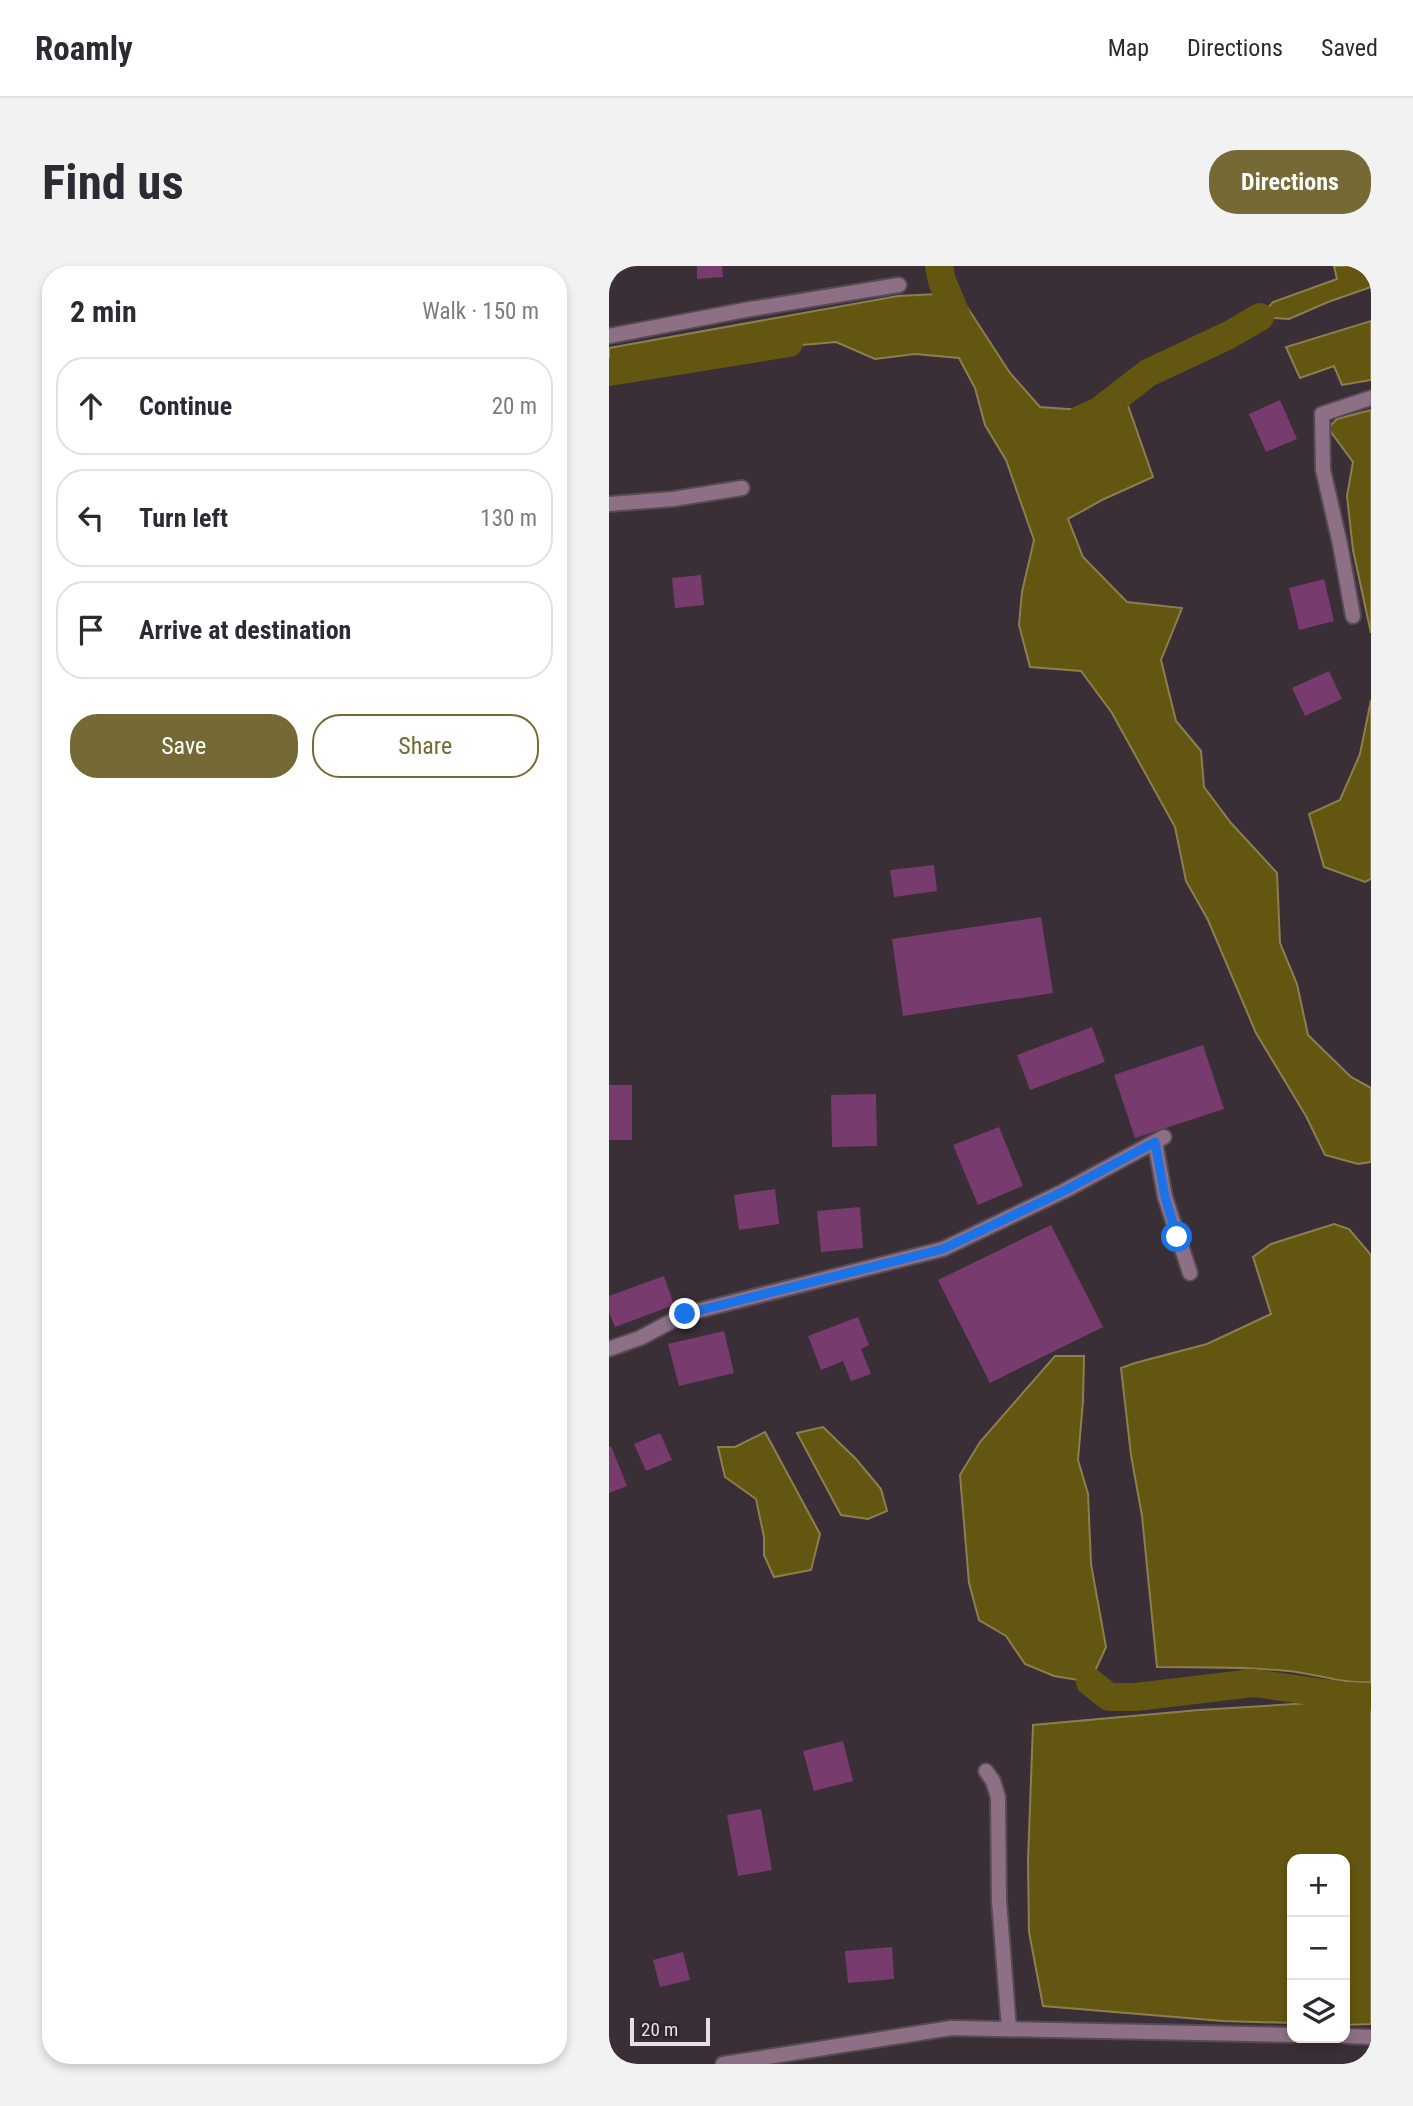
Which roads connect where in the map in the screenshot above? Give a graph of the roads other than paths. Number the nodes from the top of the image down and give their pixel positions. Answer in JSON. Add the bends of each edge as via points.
{"nodes":[{"id":1,"x":899,"y":285,"type":"dead end"},
{"id":2,"x":609,"y":335,"type":"edge"},
{"id":3,"x":1371,"y":398,"type":"edge"},
{"id":4,"x":742,"y":488,"type":"dead end"},
{"id":5,"x":609,"y":504,"type":"edge"},
{"id":6,"x":1353,"y":616,"type":"dead end"},
{"id":7,"x":1190,"y":1273,"type":"dead end"},
{"id":8,"x":609,"y":1349,"type":"edge"},
{"id":9,"x":986,"y":1771,"type":"dead end"},
{"id":10,"x":1009,"y":2029,"type":"junction"},
{"id":11,"x":1287,"y":2035,"type":"edge"},
{"id":12,"x":1350,"y":2036,"type":"edge"},
{"id":13,"x":1371,"y":2037,"type":"edge"},
{"id":14,"x":723,"y":2064,"type":"edge"}],
"edges":[{"from":1,"to":2,"type":"street"},
{"from":3,"to":6,"type":"street","via":[[1322,414],[1323,470]]},
{"from":4,"to":5,"type":"street"},
{"from":7,"to":8,"type":"street","via":[[1165,1197],[1159,1139],[943,1249],[685,1314]]},
{"from":9,"to":10,"type":"street","via":[[998,1797],[999,1900]]},
{"from":10,"to":11,"type":"street"},
{"from":10,"to":14,"type":"street","via":[[951,2028]]},
{"from":12,"to":13,"type":"street"}]}
